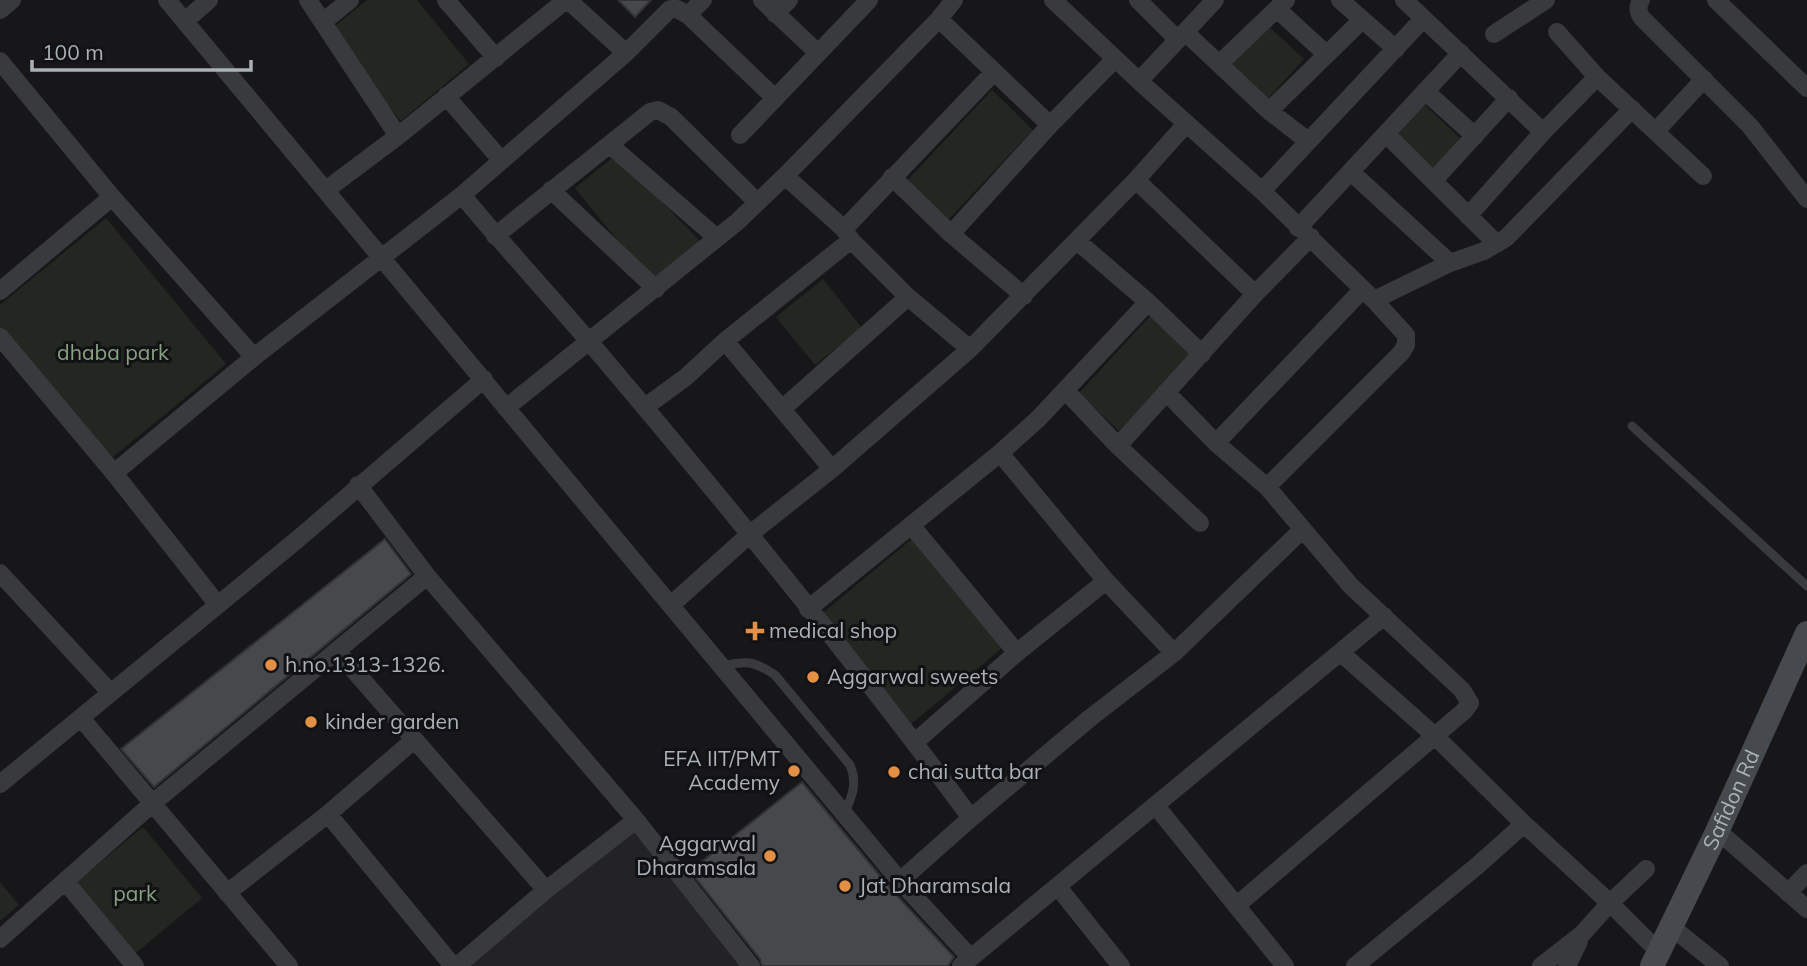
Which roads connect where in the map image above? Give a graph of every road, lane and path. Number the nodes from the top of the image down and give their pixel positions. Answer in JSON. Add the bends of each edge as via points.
{"nodes":[{"id":1,"x":12,"y":0,"type":"edge"},
{"id":2,"x":167,"y":0,"type":"edge"},
{"id":3,"x":209,"y":0,"type":"edge"},
{"id":4,"x":308,"y":0,"type":"edge"},
{"id":5,"x":350,"y":0,"type":"edge"},
{"id":6,"x":446,"y":0,"type":"edge"},
{"id":7,"x":567,"y":0,"type":"edge"},
{"id":8,"x":703,"y":0,"type":"edge"},
{"id":9,"x":762,"y":0,"type":"edge"},
{"id":10,"x":789,"y":0,"type":"edge"},
{"id":11,"x":869,"y":0,"type":"edge"},
{"id":12,"x":954,"y":0,"type":"edge"},
{"id":13,"x":1053,"y":0,"type":"edge"},
{"id":14,"x":1215,"y":0,"type":"edge"},
{"id":15,"x":1340,"y":0,"type":"edge"},
{"id":16,"x":1404,"y":0,"type":"edge"},
{"id":17,"x":1546,"y":0,"type":"edge"},
{"id":18,"x":1641,"y":0,"type":"edge"},
{"id":19,"x":1716,"y":0,"type":"edge"},
{"id":20,"x":1140,"y":1,"type":"edge"},
{"id":21,"x":1281,"y":4,"type":"edge"},
{"id":22,"x":0,"y":10,"type":"edge"},
{"id":23,"x":775,"y":14,"type":"junction"},
{"id":24,"x":688,"y":15,"type":"junction"},
{"id":25,"x":939,"y":19,"type":"junction"},
{"id":26,"x":1362,"y":19,"type":"junction"},
{"id":27,"x":1423,"y":19,"type":"junction"},
{"id":28,"x":184,"y":21,"type":"junction"},
{"id":29,"x":324,"y":21,"type":"junction"},
{"id":30,"x":1557,"y":32,"type":"dead end"},
{"id":31,"x":1494,"y":34,"type":"dead end"},
{"id":32,"x":1182,"y":36,"type":"junction"},
{"id":33,"x":1396,"y":49,"type":"junction"},
{"id":34,"x":626,"y":53,"type":"junction"},
{"id":35,"x":818,"y":53,"type":"junction"},
{"id":36,"x":1325,"y":53,"type":"junction"},
{"id":37,"x":1461,"y":53,"type":"junction"},
{"id":38,"x":496,"y":58,"type":"junction"},
{"id":39,"x":1115,"y":59,"type":"junction"},
{"id":40,"x":0,"y":61,"type":"edge"},
{"id":41,"x":1220,"y":63,"type":"junction"},
{"id":42,"x":993,"y":72,"type":"junction"},
{"id":43,"x":1597,"y":77,"type":"junction"},
{"id":44,"x":1704,"y":79,"type":"junction"},
{"id":45,"x":1139,"y":82,"type":"junction"},
{"id":46,"x":1807,"y":88,"type":"edge"},
{"id":47,"x":1425,"y":91,"type":"junction"},
{"id":48,"x":446,"y":96,"type":"junction"},
{"id":49,"x":775,"y":98,"type":"junction"},
{"id":50,"x":1509,"y":98,"type":"junction"},
{"id":51,"x":1632,"y":109,"type":"junction"},
{"id":52,"x":1269,"y":111,"type":"junction"},
{"id":53,"x":1186,"y":124,"type":"junction"},
{"id":54,"x":1050,"y":125,"type":"junction"},
{"id":55,"x":1656,"y":131,"type":"junction"},
{"id":56,"x":1543,"y":132,"type":"junction"},
{"id":57,"x":1386,"y":134,"type":"junction"},
{"id":58,"x":740,"y":135,"type":"dead end"},
{"id":59,"x":398,"y":136,"type":"junction"},
{"id":60,"x":1475,"y":136,"type":"junction"},
{"id":61,"x":1308,"y":141,"type":"junction"},
{"id":62,"x":610,"y":145,"type":"junction"},
{"id":63,"x":501,"y":160,"type":"junction"},
{"id":64,"x":1351,"y":172,"type":"junction"},
{"id":65,"x":785,"y":176,"type":"junction"},
{"id":66,"x":1703,"y":176,"type":"dead end"},
{"id":67,"x":892,"y":177,"type":"junction"},
{"id":68,"x":1136,"y":180,"type":"junction"},
{"id":69,"x":1434,"y":180,"type":"junction"},
{"id":70,"x":326,"y":190,"type":"junction"},
{"id":71,"x":551,"y":190,"type":"junction"},
{"id":72,"x":1262,"y":191,"type":"junction"},
{"id":73,"x":462,"y":195,"type":"junction"},
{"id":74,"x":112,"y":197,"type":"junction"},
{"id":75,"x":1807,"y":199,"type":"edge"},
{"id":76,"x":758,"y":202,"type":"junction"},
{"id":77,"x":1468,"y":216,"type":"junction"},
{"id":78,"x":1304,"y":232,"type":"junction"},
{"id":79,"x":847,"y":234,"type":"junction"},
{"id":80,"x":951,"y":234,"type":"junction"},
{"id":81,"x":495,"y":236,"type":"junction"},
{"id":82,"x":717,"y":238,"type":"junction"},
{"id":83,"x":1077,"y":241,"type":"junction"},
{"id":84,"x":1497,"y":244,"type":"junction"},
{"id":85,"x":382,"y":258,"type":"junction"},
{"id":86,"x":1450,"y":263,"type":"junction"},
{"id":87,"x":656,"y":289,"type":"junction"},
{"id":88,"x":0,"y":291,"type":"edge"},
{"id":89,"x":1255,"y":294,"type":"junction"},
{"id":90,"x":1369,"y":295,"type":"junction"},
{"id":91,"x":1024,"y":296,"type":"junction"},
{"id":92,"x":908,"y":297,"type":"junction"},
{"id":93,"x":1148,"y":302,"type":"junction"},
{"id":94,"x":0,"y":337,"type":"edge"},
{"id":95,"x":589,"y":341,"type":"junction"},
{"id":96,"x":725,"y":341,"type":"junction"},
{"id":97,"x":970,"y":349,"type":"junction"},
{"id":98,"x":1202,"y":354,"type":"junction"},
{"id":99,"x":254,"y":356,"type":"junction"},
{"id":100,"x":484,"y":379,"type":"junction"},
{"id":101,"x":1065,"y":390,"type":"junction"},
{"id":102,"x":1166,"y":392,"type":"junction"},
{"id":103,"x":645,"y":407,"type":"junction"},
{"id":104,"x":506,"y":408,"type":"junction"},
{"id":105,"x":782,"y":409,"type":"junction"},
{"id":106,"x":1632,"y":426,"type":"dead end"},
{"id":107,"x":1216,"y":443,"type":"junction"},
{"id":108,"x":1118,"y":446,"type":"junction"},
{"id":109,"x":1000,"y":453,"type":"junction"},
{"id":110,"x":832,"y":469,"type":"junction"},
{"id":111,"x":114,"y":473,"type":"junction"},
{"id":112,"x":358,"y":485,"type":"junction"},
{"id":113,"x":1267,"y":487,"type":"junction"},
{"id":114,"x":1200,"y":523,"type":"dead end"},
{"id":115,"x":911,"y":525,"type":"junction"},
{"id":116,"x":1302,"y":530,"type":"junction"},
{"id":117,"x":750,"y":534,"type":"junction"},
{"id":118,"x":0,"y":573,"type":"edge"},
{"id":119,"x":427,"y":576,"type":"junction"},
{"id":120,"x":1106,"y":582,"type":"junction"},
{"id":121,"x":1807,"y":586,"type":"edge"},
{"id":122,"x":218,"y":605,"type":"junction"},
{"id":123,"x":671,"y":605,"type":"junction"},
{"id":124,"x":808,"y":609,"type":"junction"},
{"id":125,"x":1384,"y":616,"type":"junction"},
{"id":126,"x":1807,"y":632,"type":"edge"},
{"id":127,"x":337,"y":651,"type":"junction"},
{"id":128,"x":1017,"y":653,"type":"junction"},
{"id":129,"x":1174,"y":653,"type":"junction"},
{"id":130,"x":1341,"y":653,"type":"junction"},
{"id":131,"x":1807,"y":659,"type":"edge"},
{"id":132,"x":721,"y":666,"type":"junction"},
{"id":133,"x":111,"y":693,"type":"junction"},
{"id":134,"x":81,"y":718,"type":"junction"},
{"id":135,"x":1435,"y":736,"type":"junction"},
{"id":136,"x":414,"y":740,"type":"junction"},
{"id":137,"x":915,"y":742,"type":"junction"},
{"id":138,"x":0,"y":784,"type":"edge"},
{"id":139,"x":152,"y":804,"type":"junction"},
{"id":140,"x":1156,"y":806,"type":"junction"},
{"id":141,"x":328,"y":814,"type":"junction"},
{"id":142,"x":844,"y":814,"type":"junction"},
{"id":143,"x":971,"y":818,"type":"junction"},
{"id":144,"x":636,"y":820,"type":"junction"},
{"id":145,"x":1524,"y":824,"type":"junction"},
{"id":146,"x":1726,"y":838,"type":"junction"},
{"id":147,"x":1646,"y":869,"type":"dead end"},
{"id":148,"x":1807,"y":873,"type":"edge"},
{"id":149,"x":65,"y":881,"type":"junction"},
{"id":150,"x":900,"y":881,"type":"junction"},
{"id":151,"x":1058,"y":887,"type":"junction"},
{"id":152,"x":546,"y":890,"type":"junction"},
{"id":153,"x":228,"y":893,"type":"junction"},
{"id":154,"x":1788,"y":893,"type":"junction"},
{"id":155,"x":1610,"y":903,"type":"junction"},
{"id":156,"x":1236,"y":906,"type":"junction"},
{"id":157,"x":1807,"y":909,"type":"edge"},
{"id":158,"x":1679,"y":933,"type":"junction"},
{"id":159,"x":1582,"y":934,"type":"junction"},
{"id":160,"x":0,"y":939,"type":"edge"},
{"id":161,"x":1659,"y":961,"type":"edge"},
{"id":162,"x":966,"y":962,"type":"edge"},
{"id":163,"x":135,"y":966,"type":"edge"},
{"id":164,"x":289,"y":966,"type":"edge"},
{"id":165,"x":455,"y":966,"type":"edge"},
{"id":166,"x":751,"y":966,"type":"edge"},
{"id":167,"x":1121,"y":966,"type":"edge"},
{"id":168,"x":1285,"y":966,"type":"edge"},
{"id":169,"x":1355,"y":966,"type":"edge"},
{"id":170,"x":1541,"y":966,"type":"edge"},
{"id":171,"x":1567,"y":966,"type":"edge"},
{"id":172,"x":1720,"y":966,"type":"edge"}],
"edges":[{"from":1,"to":22,"type":"street"},
{"from":2,"to":28,"type":"street"},
{"from":3,"to":28,"type":"street"},
{"from":4,"to":29,"type":"street"},
{"from":5,"to":29,"type":"street"},
{"from":6,"to":38,"type":"street"},
{"from":7,"to":34,"type":"street"},
{"from":7,"to":38,"type":"street"},
{"from":8,"to":24,"type":"street"},
{"from":9,"to":23,"type":"street"},
{"from":10,"to":23,"type":"street"},
{"from":11,"to":35,"type":"street"},
{"from":12,"to":25,"type":"street"},
{"from":13,"to":39,"type":"street"},
{"from":14,"to":32,"type":"street"},
{"from":15,"to":26,"type":"street"},
{"from":16,"to":27,"type":"street"},
{"from":17,"to":31,"type":"street"},
{"from":18,"to":44,"type":"street","via":[[1642,18]]},
{"from":19,"to":46,"type":"street"},
{"from":20,"to":32,"type":"street"},
{"from":21,"to":36,"type":"street"},
{"from":21,"to":41,"type":"street"},
{"from":23,"to":35,"type":"street"},
{"from":24,"to":34,"type":"street","via":[[670,9]]},
{"from":24,"to":49,"type":"street"},
{"from":25,"to":42,"type":"street"},
{"from":25,"to":65,"type":"street"},
{"from":26,"to":33,"type":"street"},
{"from":26,"to":36,"type":"street"},
{"from":27,"to":33,"type":"street"},
{"from":27,"to":37,"type":"street"},
{"from":28,"to":70,"type":"street"},
{"from":29,"to":59,"type":"street"},
{"from":30,"to":43,"type":"street"},
{"from":32,"to":41,"type":"street"},
{"from":32,"to":45,"type":"street"},
{"from":33,"to":61,"type":"street"},
{"from":34,"to":63,"type":"street"},
{"from":35,"to":49,"type":"street"},
{"from":36,"to":52,"type":"street"},
{"from":37,"to":47,"type":"street"},
{"from":37,"to":50,"type":"street"},
{"from":38,"to":48,"type":"street"},
{"from":39,"to":45,"type":"street"},
{"from":39,"to":54,"type":"street"},
{"from":40,"to":74,"type":"street"},
{"from":41,"to":52,"type":"street"},
{"from":42,"to":54,"type":"street"},
{"from":42,"to":67,"type":"street"},
{"from":43,"to":51,"type":"street"},
{"from":43,"to":56,"type":"street"},
{"from":44,"to":55,"type":"street"},
{"from":44,"to":75,"type":"street","via":[[1766,145]]},
{"from":45,"to":53,"type":"street"},
{"from":47,"to":57,"type":"street"},
{"from":47,"to":60,"type":"street"},
{"from":48,"to":59,"type":"street"},
{"from":48,"to":63,"type":"street"},
{"from":49,"to":58,"type":"street"},
{"from":50,"to":56,"type":"street"},
{"from":50,"to":60,"type":"street"},
{"from":51,"to":55,"type":"street"},
{"from":51,"to":84,"type":"street"},
{"from":52,"to":61,"type":"street"},
{"from":53,"to":68,"type":"street"},
{"from":53,"to":72,"type":"street"},
{"from":54,"to":80,"type":"street"},
{"from":55,"to":66,"type":"street"},
{"from":56,"to":77,"type":"street"},
{"from":57,"to":64,"type":"street"},
{"from":57,"to":69,"type":"street"},
{"from":59,"to":70,"type":"street"},
{"from":60,"to":69,"type":"street"},
{"from":61,"to":72,"type":"street"},
{"from":62,"to":71,"type":"street"},
{"from":62,"to":76,"type":"street","via":[[650,112],[665,112]]},
{"from":62,"to":82,"type":"street"},
{"from":63,"to":73,"type":"street"},
{"from":64,"to":78,"type":"street"},
{"from":64,"to":86,"type":"street"},
{"from":65,"to":76,"type":"street"},
{"from":65,"to":79,"type":"street"},
{"from":67,"to":79,"type":"street"},
{"from":67,"to":80,"type":"street"},
{"from":68,"to":83,"type":"street"},
{"from":68,"to":89,"type":"street"},
{"from":69,"to":77,"type":"street"},
{"from":70,"to":85,"type":"street"},
{"from":71,"to":81,"type":"street"},
{"from":71,"to":87,"type":"street"},
{"from":72,"to":78,"type":"street"},
{"from":73,"to":81,"type":"street"},
{"from":73,"to":85,"type":"street"},
{"from":74,"to":88,"type":"street"},
{"from":74,"to":99,"type":"street"},
{"from":76,"to":82,"type":"street"},
{"from":77,"to":84,"type":"street"},
{"from":78,"to":89,"type":"street"},
{"from":78,"to":90,"type":"street"},
{"from":79,"to":92,"type":"street"},
{"from":79,"to":96,"type":"street"},
{"from":80,"to":91,"type":"street"},
{"from":81,"to":95,"type":"street"},
{"from":82,"to":87,"type":"street"},
{"from":83,"to":91,"type":"street"},
{"from":83,"to":93,"type":"street"},
{"from":84,"to":86,"type":"street"},
{"from":85,"to":99,"type":"street"},
{"from":85,"to":100,"type":"street"},
{"from":86,"to":90,"type":"street"},
{"from":87,"to":95,"type":"street"},
{"from":89,"to":98,"type":"street"},
{"from":90,"to":107,"type":"street"},
{"from":90,"to":113,"type":"street","via":[[1406,335],[1406,345]]},
{"from":91,"to":97,"type":"street"},
{"from":92,"to":97,"type":"street"},
{"from":92,"to":105,"type":"street"},
{"from":93,"to":98,"type":"street"},
{"from":93,"to":101,"type":"street"},
{"from":94,"to":111,"type":"street"},
{"from":95,"to":103,"type":"street"},
{"from":95,"to":104,"type":"street"},
{"from":96,"to":103,"type":"street"},
{"from":96,"to":105,"type":"street"},
{"from":97,"to":110,"type":"street"},
{"from":98,"to":102,"type":"street"},
{"from":99,"to":111,"type":"street"},
{"from":100,"to":104,"type":"street"},
{"from":100,"to":112,"type":"street"},
{"from":101,"to":108,"type":"street"},
{"from":101,"to":109,"type":"street"},
{"from":102,"to":107,"type":"street"},
{"from":102,"to":108,"type":"street"},
{"from":103,"to":117,"type":"street"},
{"from":104,"to":123,"type":"street"},
{"from":105,"to":110,"type":"street"},
{"from":106,"to":121,"type":"lane"},
{"from":107,"to":113,"type":"street"},
{"from":108,"to":114,"type":"street"},
{"from":109,"to":115,"type":"street"},
{"from":109,"to":120,"type":"street"},
{"from":110,"to":117,"type":"street"},
{"from":111,"to":122,"type":"street"},
{"from":112,"to":119,"type":"street"},
{"from":112,"to":122,"type":"street"},
{"from":113,"to":116,"type":"street"},
{"from":115,"to":124,"type":"street"},
{"from":115,"to":128,"type":"street"},
{"from":116,"to":125,"type":"street"},
{"from":116,"to":129,"type":"street"},
{"from":117,"to":123,"type":"street"},
{"from":117,"to":124,"type":"street"},
{"from":118,"to":133,"type":"street"},
{"from":119,"to":127,"type":"street"},
{"from":119,"to":144,"type":"street"},
{"from":120,"to":128,"type":"street"},
{"from":120,"to":129,"type":"street"},
{"from":122,"to":133,"type":"street"},
{"from":123,"to":132,"type":"street"},
{"from":124,"to":137,"type":"street"},
{"from":125,"to":130,"type":"street"},
{"from":125,"to":135,"type":"street","via":[[1468,696],[1464,712]]},
{"from":126,"to":161,"type":"main road","name":"Safidon Rd"},
{"from":127,"to":136,"type":"street"},
{"from":127,"to":139,"type":"street"},
{"from":128,"to":137,"type":"street"},
{"from":129,"to":143,"type":"street"},
{"from":130,"to":135,"type":"street"},
{"from":130,"to":140,"type":"street"},
{"from":131,"to":146,"type":"main road","name":"Safidon Rd"},
{"from":132,"to":142,"type":"street"},
{"from":132,"to":142,"type":"lane","via":[[746,661],[775,675],[850,765],[855,786]]},
{"from":133,"to":134,"type":"street"},
{"from":134,"to":138,"type":"street"},
{"from":134,"to":139,"type":"street"},
{"from":135,"to":145,"type":"street"},
{"from":135,"to":156,"type":"street"},
{"from":136,"to":141,"type":"street"},
{"from":136,"to":152,"type":"street"},
{"from":137,"to":143,"type":"street"},
{"from":139,"to":149,"type":"street"},
{"from":139,"to":153,"type":"street"},
{"from":140,"to":151,"type":"street"},
{"from":140,"to":156,"type":"street"},
{"from":141,"to":153,"type":"street"},
{"from":141,"to":165,"type":"street"},
{"from":142,"to":150,"type":"street"},
{"from":143,"to":150,"type":"street"},
{"from":144,"to":152,"type":"street"},
{"from":144,"to":166,"type":"street"},
{"from":145,"to":155,"type":"street"},
{"from":145,"to":169,"type":"street"},
{"from":146,"to":154,"type":"street"},
{"from":146,"to":158,"type":"main road","name":"Safidon Rd"},
{"from":147,"to":155,"type":"street"},
{"from":148,"to":154,"type":"street"},
{"from":149,"to":160,"type":"street"},
{"from":149,"to":163,"type":"street"},
{"from":150,"to":162,"type":"street"},
{"from":151,"to":162,"type":"street"},
{"from":151,"to":167,"type":"street"},
{"from":152,"to":165,"type":"street"},
{"from":153,"to":164,"type":"street"},
{"from":154,"to":157,"type":"street"},
{"from":155,"to":159,"type":"street"},
{"from":155,"to":161,"type":"street"},
{"from":156,"to":168,"type":"street"},
{"from":158,"to":161,"type":"main road","name":"Safidon Rd"},
{"from":158,"to":172,"type":"street"},
{"from":159,"to":170,"type":"street"},
{"from":159,"to":171,"type":"street"}]}
